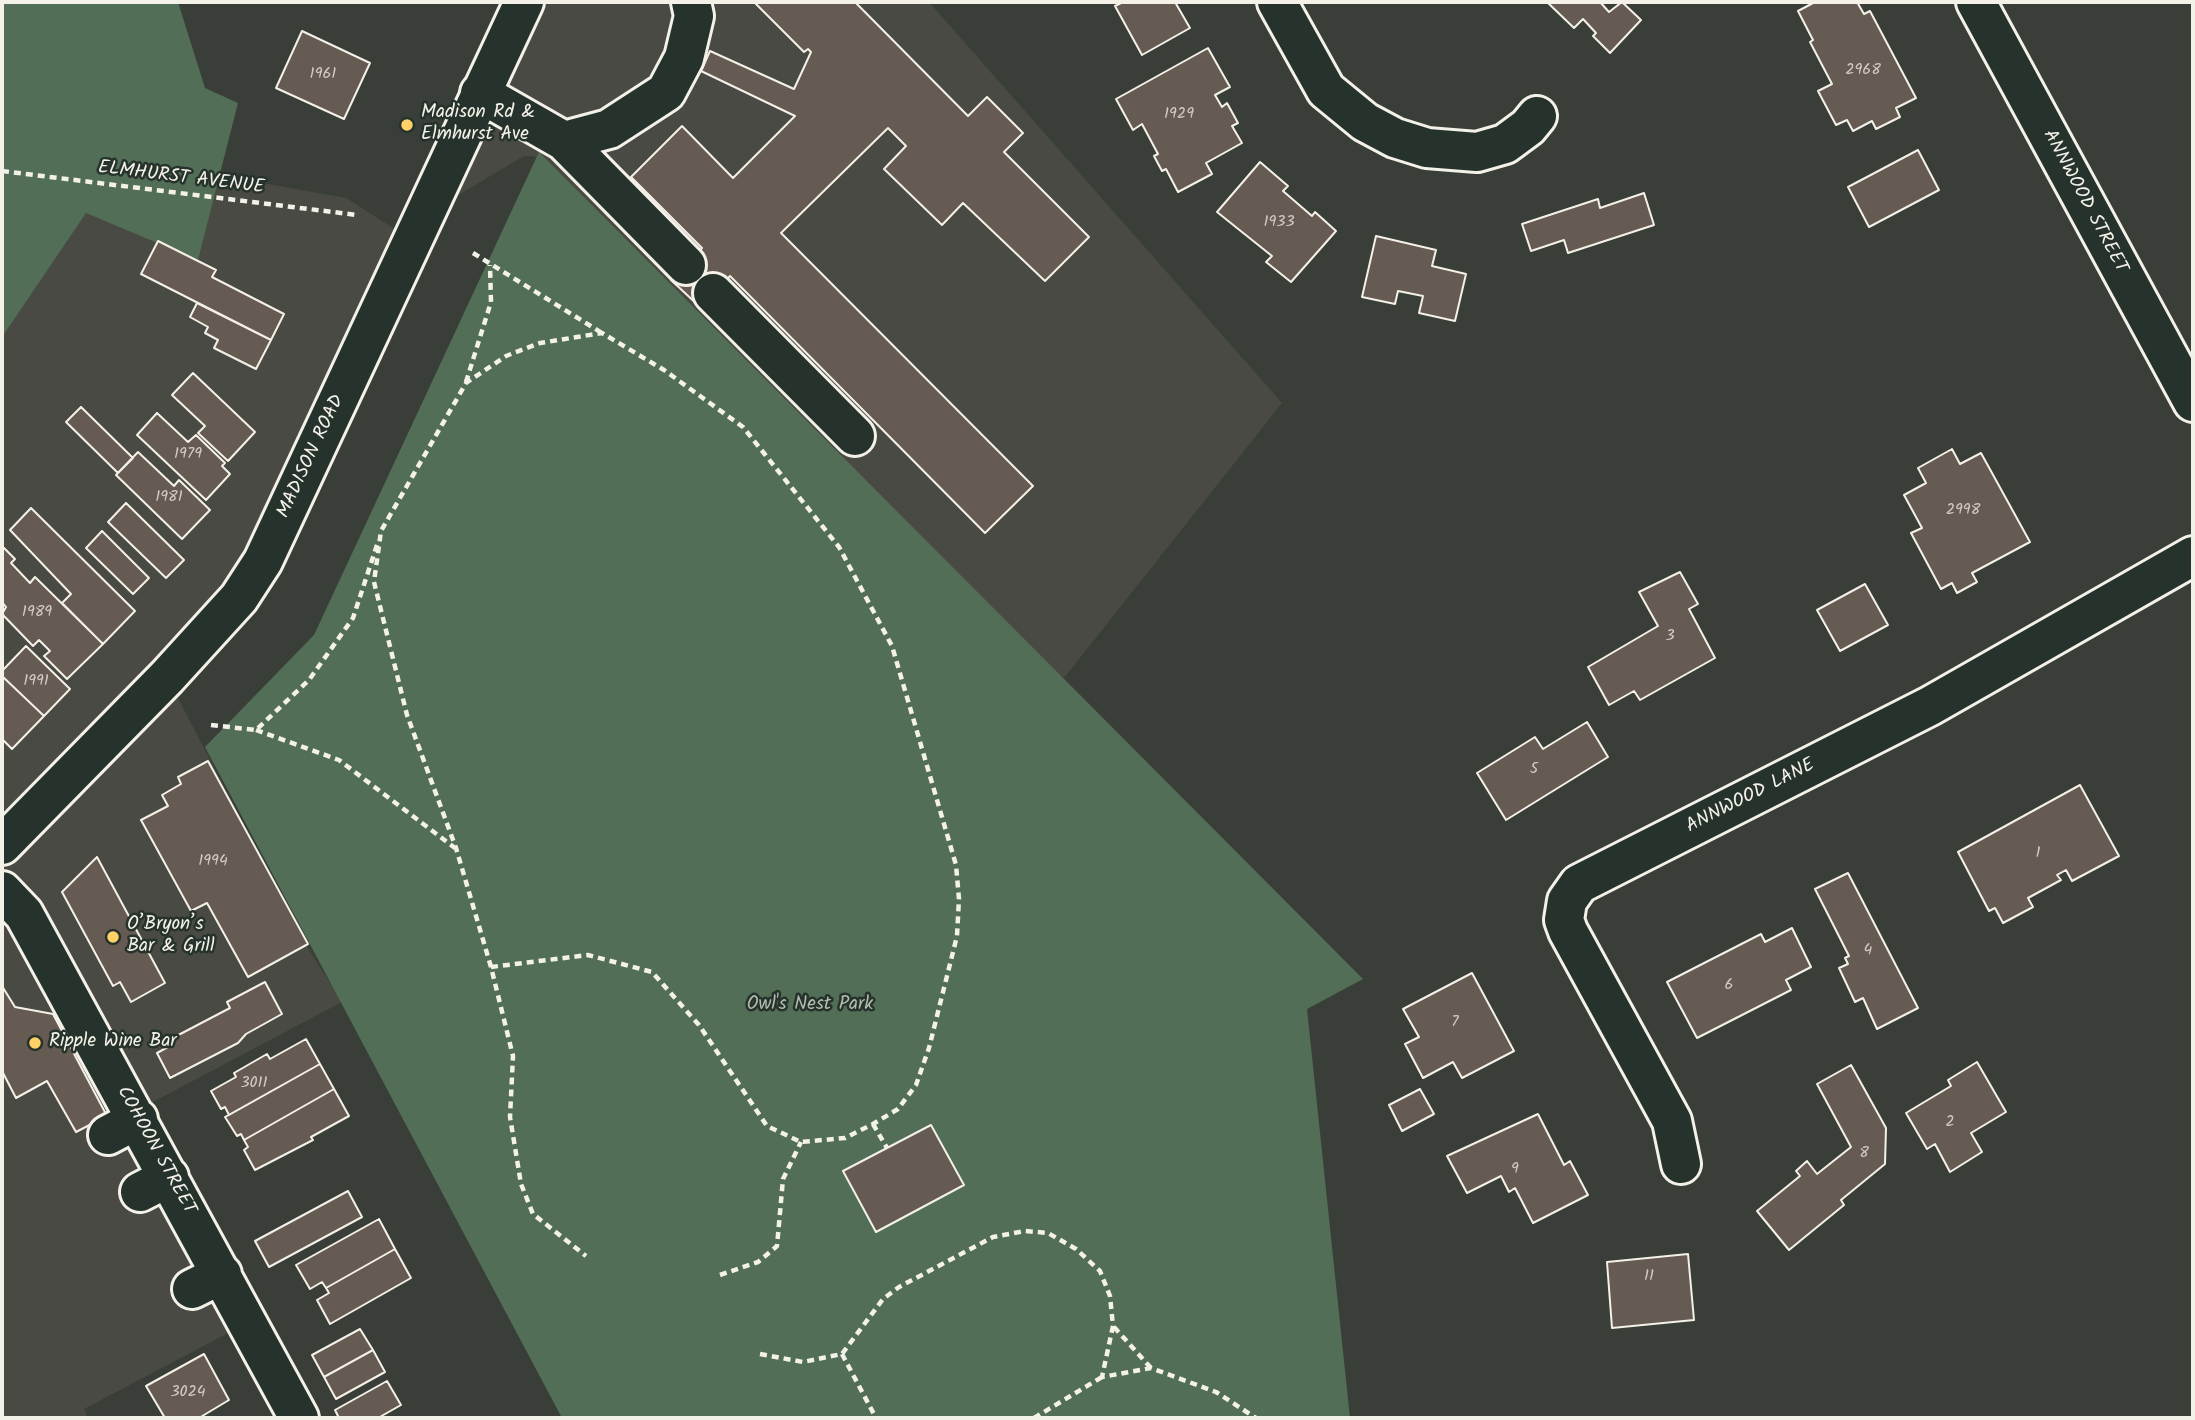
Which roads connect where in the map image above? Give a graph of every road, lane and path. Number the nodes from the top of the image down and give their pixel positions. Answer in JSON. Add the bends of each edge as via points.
{"nodes":[{"id":1,"x":524,"y":2,"type":"edge"},
{"id":2,"x":691,"y":2,"type":"edge"},
{"id":3,"x":1277,"y":2,"type":"edge"},
{"id":4,"x":1976,"y":2,"type":"edge"},
{"id":5,"x":480,"y":93,"type":"junction"},
{"id":6,"x":1537,"y":116,"type":"dead end"},
{"id":7,"x":564,"y":141,"type":"junction"},
{"id":8,"x":2,"y":171,"type":"edge"},
{"id":9,"x":357,"y":215,"type":"dead end"},
{"id":10,"x":473,"y":253,"type":"dead end"},
{"id":11,"x":490,"y":264,"type":"junction"},
{"id":12,"x":686,"y":265,"type":"dead end"},
{"id":13,"x":713,"y":293,"type":"dead end"},
{"id":14,"x":603,"y":333,"type":"junction"},
{"id":15,"x":466,"y":383,"type":"junction"},
{"id":16,"x":2193,"y":402,"type":"edge"},
{"id":17,"x":855,"y":436,"type":"dead end"},
{"id":18,"x":381,"y":531,"type":"junction"},
{"id":19,"x":2193,"y":556,"type":"edge"},
{"id":20,"x":211,"y":725,"type":"dead end"},
{"id":21,"x":256,"y":730,"type":"junction"},
{"id":22,"x":2,"y":845,"type":"edge"},
{"id":23,"x":456,"y":849,"type":"junction"},
{"id":24,"x":2,"y":891,"type":"edge"},
{"id":25,"x":491,"y":967,"type":"junction"},
{"id":26,"x":873,"y":1125,"type":"junction"},
{"id":27,"x":801,"y":1142,"type":"junction"},
{"id":28,"x":887,"y":1148,"type":"dead end"},
{"id":29,"x":1681,"y":1164,"type":"dead end"},
{"id":30,"x":586,"y":1256,"type":"dead end"},
{"id":31,"x":720,"y":1275,"type":"dead end"},
{"id":32,"x":1113,"y":1326,"type":"junction"},
{"id":33,"x":760,"y":1354,"type":"dead end"},
{"id":34,"x":842,"y":1354,"type":"junction"},
{"id":35,"x":1151,"y":1368,"type":"junction"},
{"id":36,"x":1102,"y":1377,"type":"junction"},
{"id":37,"x":299,"y":1418,"type":"edge"},
{"id":38,"x":876,"y":1418,"type":"edge"},
{"id":39,"x":1034,"y":1418,"type":"edge"},
{"id":40,"x":1256,"y":1418,"type":"edge"}],
"edges":[{"from":1,"to":5,"type":"street","name":"MADISON ROAD"},
{"from":2,"to":7,"type":"street","via":[[694,16],[684,58],[666,92],[609,129]]},
{"from":3,"to":6,"type":"street","via":[[1326,90],[1365,122],[1395,138],[1427,148],[1478,152],[1505,144]]},
{"from":4,"to":16,"type":"street","name":"ANNWOOD STREET"},
{"from":5,"to":7,"type":"street"},
{"from":5,"to":22,"type":"street","name":"MADISON ROAD","via":[[263,561],[239,598],[167,677]]},
{"from":7,"to":12,"type":"street"},
{"from":8,"to":9,"type":"path","name":"ELMHURST AVENUE"},
{"from":10,"to":11,"type":"path"},
{"from":11,"to":14,"type":"path"},
{"from":11,"to":15,"type":"path","via":[[491,302]]},
{"from":13,"to":17,"type":"street"},
{"from":14,"to":15,"type":"path","via":[[540,343],[506,356]]},
{"from":14,"to":26,"type":"path","via":[[743,427],[839,547],[892,646],[956,865],[959,900],[957,936],[916,1085],[898,1109]]},
{"from":15,"to":18,"type":"path"},
{"from":18,"to":21,"type":"path","via":[[353,618],[309,680]]},
{"from":18,"to":23,"type":"path","via":[[374,582],[407,715]]},
{"from":19,"to":29,"type":"street","name":"ANNWOOD LANE","via":[[1930,706],[1579,884],[1567,901],[1564,920],[1568,931],[1672,1121]]},
{"from":20,"to":21,"type":"path"},
{"from":21,"to":23,"type":"path","via":[[339,760]]},
{"from":23,"to":25,"type":"path"},
{"from":24,"to":37,"type":"street","name":"COHOON STREET","via":[[24,914],[123,1127],[207,1281]]},
{"from":25,"to":27,"type":"path","via":[[588,955],[652,972],[699,1026],[767,1126]]},
{"from":25,"to":30,"type":"path","via":[[513,1056],[510,1117],[521,1184],[533,1214]]},
{"from":26,"to":27,"type":"path","via":[[845,1138]]},
{"from":26,"to":28,"type":"path"},
{"from":27,"to":31,"type":"path","via":[[783,1179],[777,1247],[758,1262]]},
{"from":32,"to":34,"type":"path","via":[[1110,1296],[1100,1271],[1076,1249],[1048,1233],[1025,1231],[993,1237],[899,1287],[883,1299]]},
{"from":32,"to":35,"type":"path"},
{"from":32,"to":36,"type":"path"},
{"from":33,"to":34,"type":"path","via":[[803,1362]]},
{"from":34,"to":38,"type":"path"},
{"from":35,"to":36,"type":"path"},
{"from":35,"to":40,"type":"path","via":[[1216,1392]]},
{"from":36,"to":39,"type":"path"}]}
